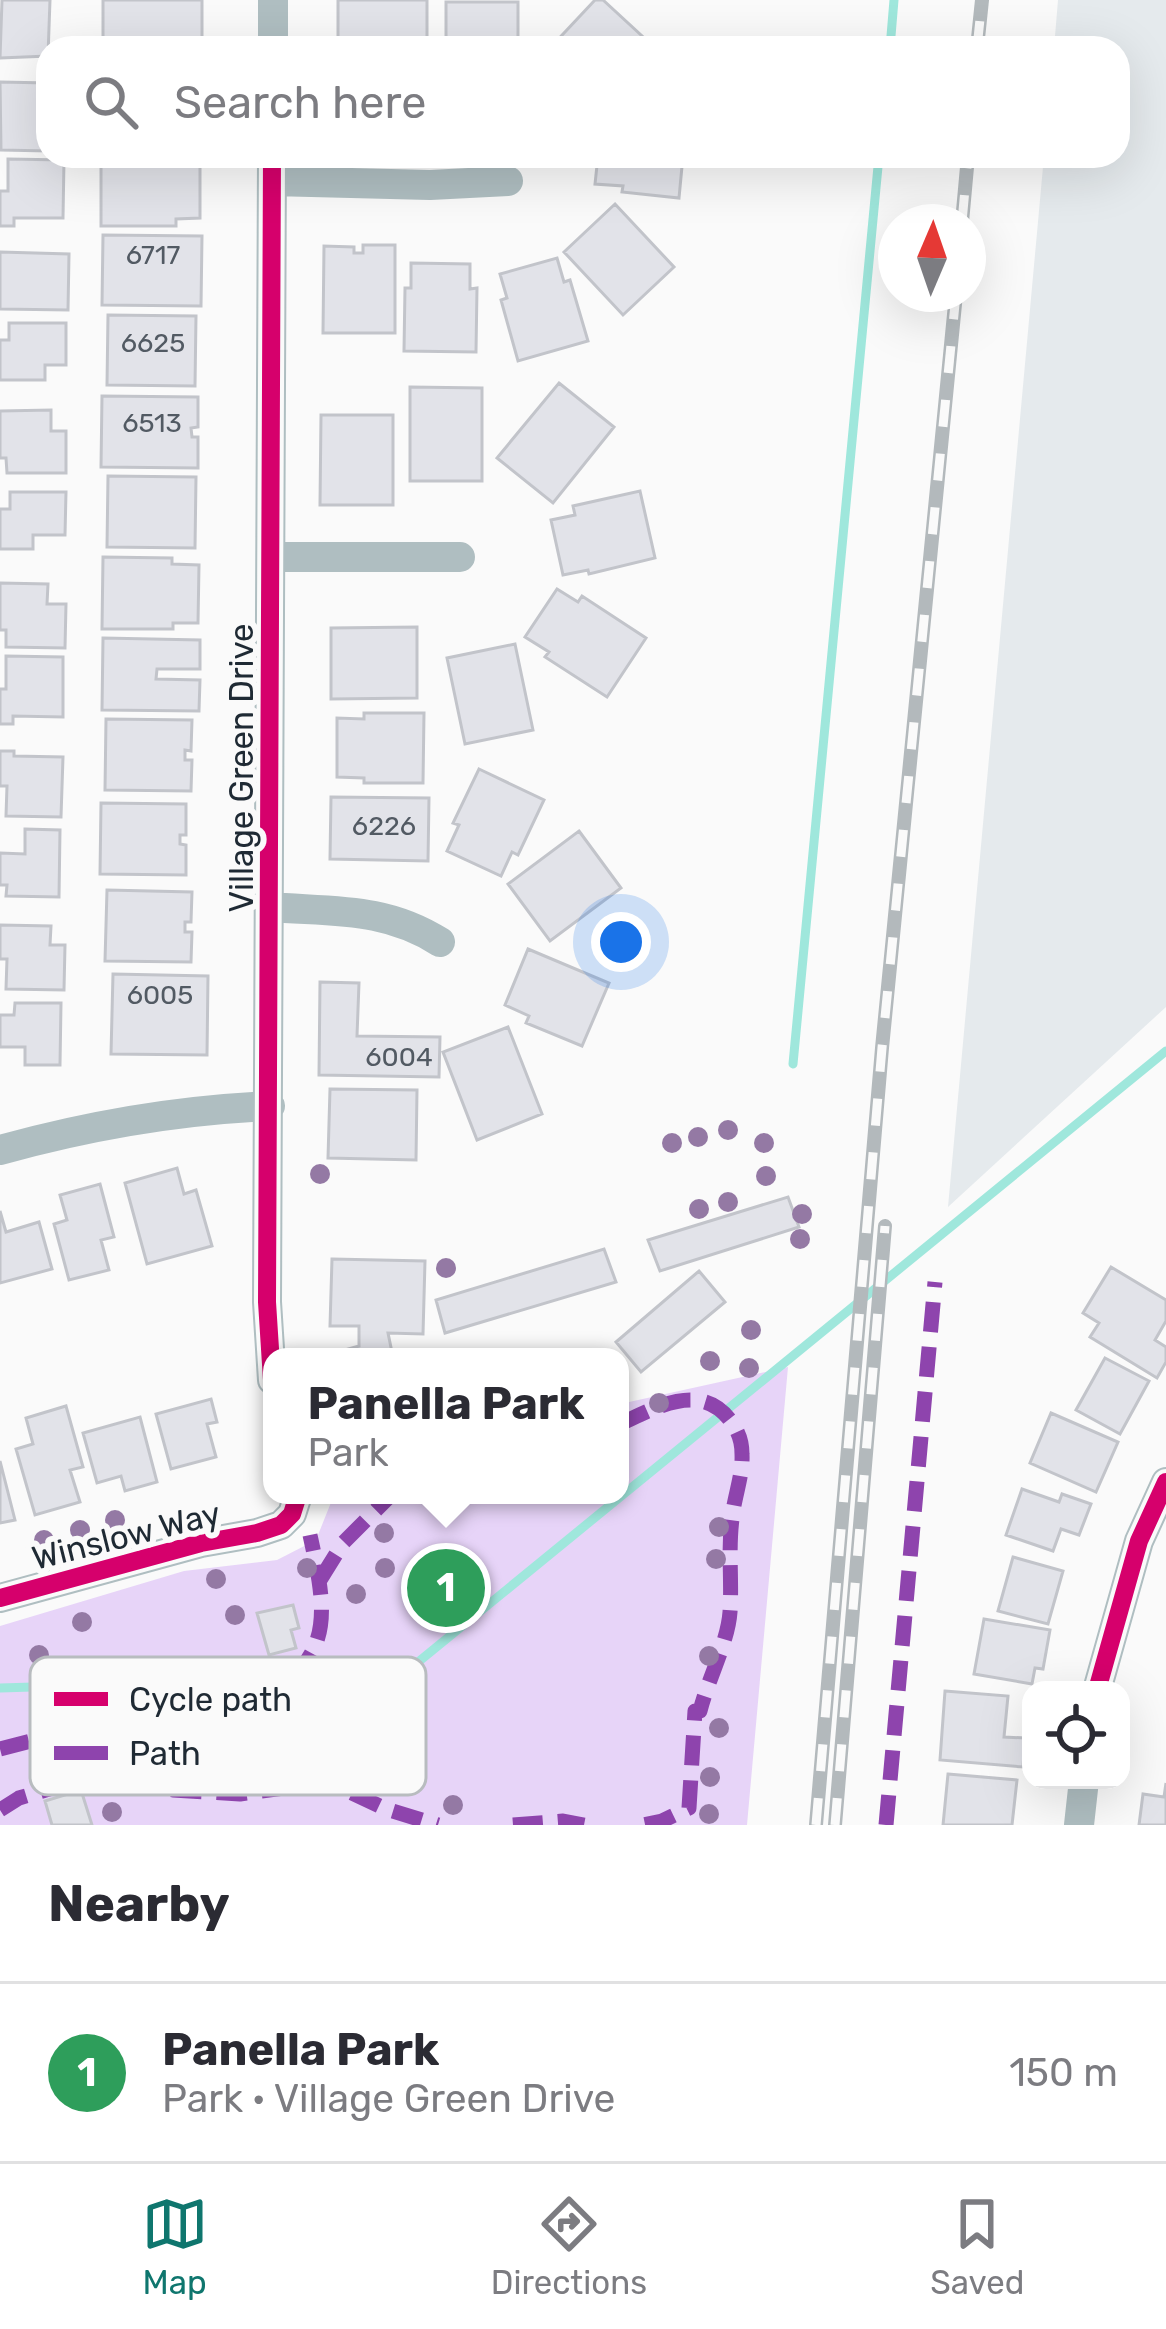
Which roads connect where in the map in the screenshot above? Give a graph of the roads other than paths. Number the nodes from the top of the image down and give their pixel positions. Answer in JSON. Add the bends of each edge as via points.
{"nodes":[{"id":1,"x":273,"y":0,"type":"edge"},
{"id":2,"x":273,"y":36,"type":"edge"},
{"id":3,"x":272,"y":169,"type":"edge"},
{"id":4,"x":508,"y":181,"type":"dead end"},
{"id":5,"x":271,"y":556,"type":"junction"},
{"id":6,"x":460,"y":557,"type":"dead end"},
{"id":7,"x":270,"y":907,"type":"junction"},
{"id":8,"x":440,"y":942,"type":"dead end"},
{"id":9,"x":270,"y":1106,"type":"junction"},
{"id":10,"x":0,"y":1150,"type":"edge"},
{"id":11,"x":270,"y":1348,"type":"edge"},
{"id":12,"x":1166,"y":1483,"type":"edge"},
{"id":13,"x":295,"y":1504,"type":"edge"},
{"id":14,"x":0,"y":1598,"type":"edge"},
{"id":15,"x":1100,"y":1681,"type":"edge"},
{"id":16,"x":1083,"y":1789,"type":"edge"},
{"id":17,"x":1079,"y":1825,"type":"edge"}],
"edges":[{"from":1,"to":2,"type":"street"},
{"from":3,"to":4,"type":"street","via":[[430,185]]},
{"from":3,"to":5,"type":"street","name":"Village Green Drive"},
{"from":5,"to":6,"type":"street"},
{"from":5,"to":7,"type":"street","name":"Village Green Drive"},
{"from":7,"to":8,"type":"street","via":[[386,916]]},
{"from":7,"to":9,"type":"street","name":"Village Green Drive"},
{"from":9,"to":10,"type":"street","via":[[137,1118]]},
{"from":9,"to":11,"type":"street","name":"Village Green Drive"},
{"from":12,"to":15,"type":"street","via":[[1139,1541]]},
{"from":13,"to":14,"type":"street","name":"Winslow Way","via":[[268,1530]]},
{"from":16,"to":17,"type":"street"}]}
